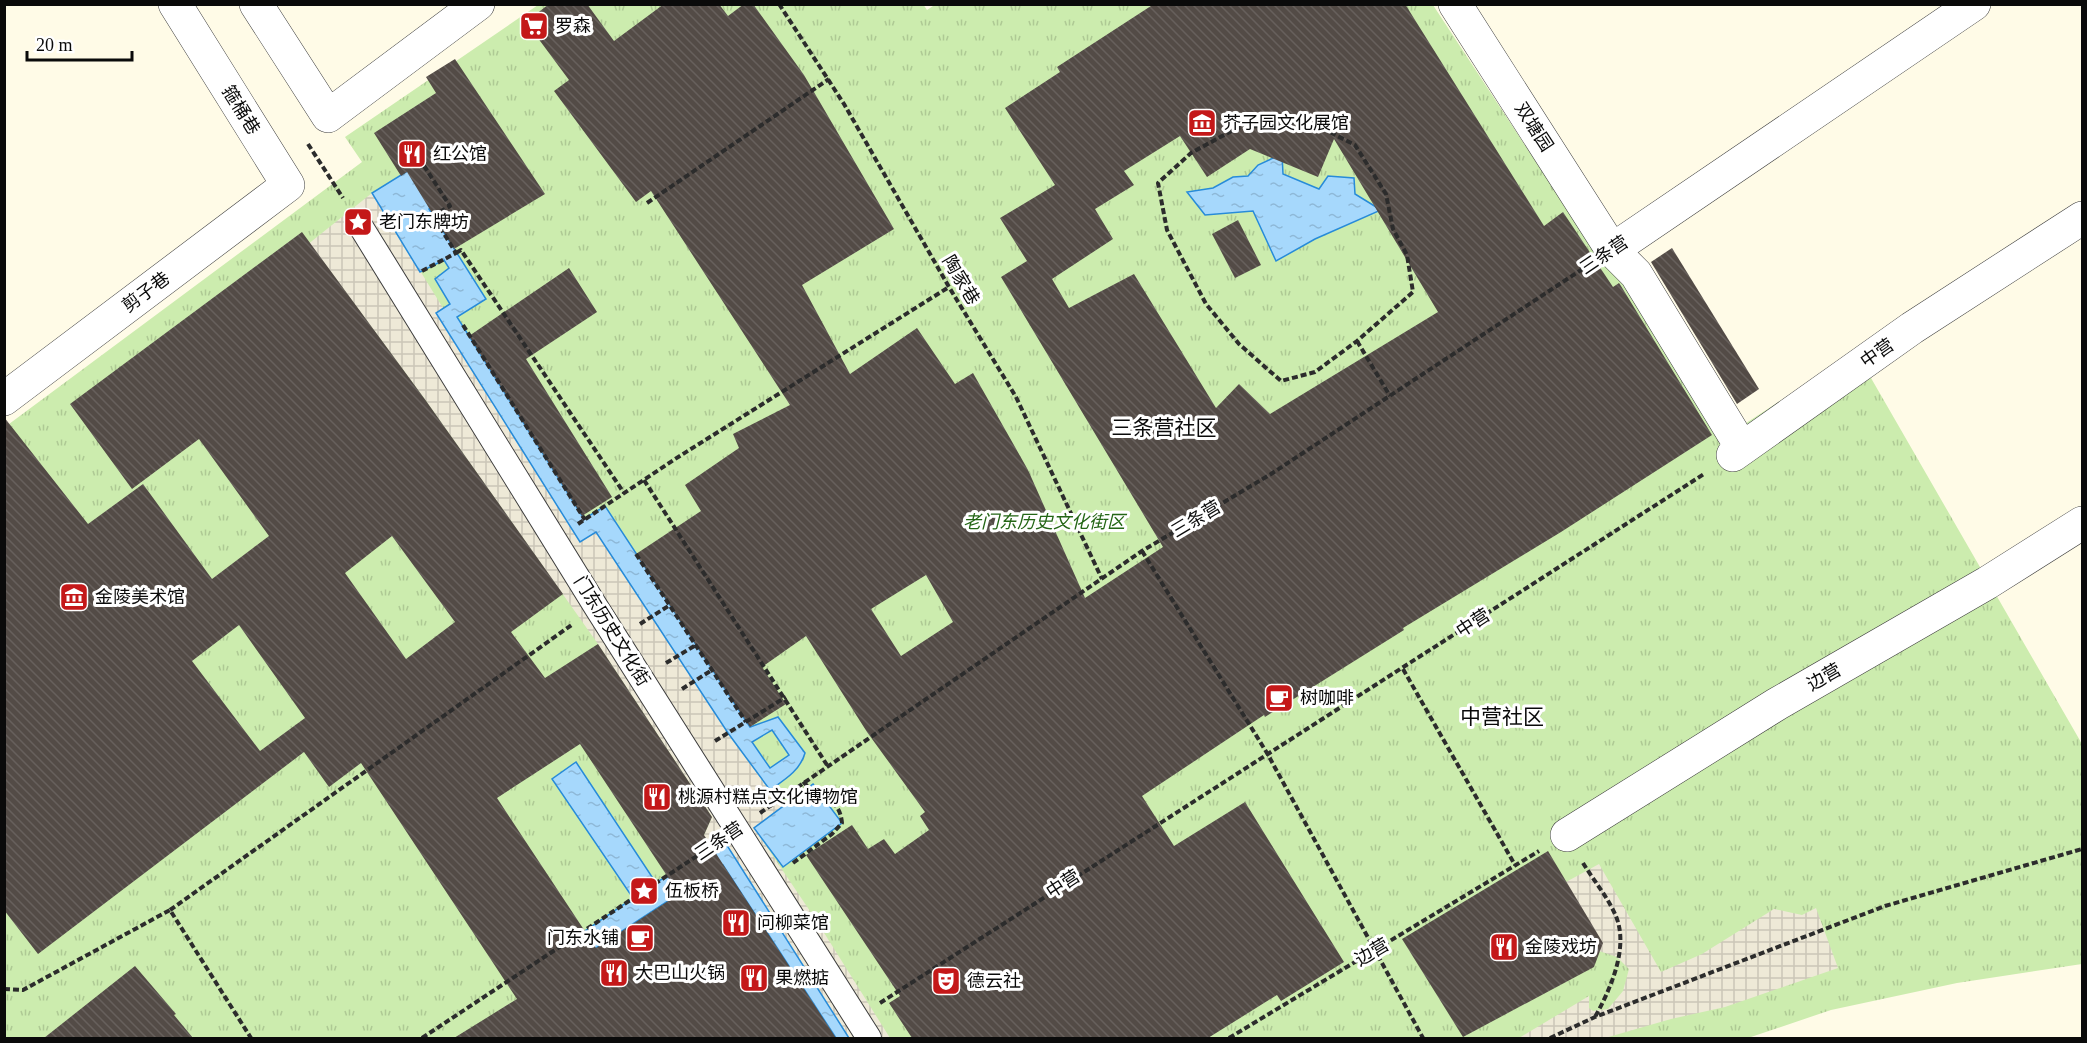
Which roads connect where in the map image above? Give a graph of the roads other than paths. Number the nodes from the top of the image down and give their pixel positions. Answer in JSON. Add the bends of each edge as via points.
{"nodes":[{"id":1,"x":175,"y":4,"type":"edge"},
{"id":2,"x":256,"y":4,"type":"edge"},
{"id":3,"x":478,"y":4,"type":"edge"},
{"id":4,"x":1455,"y":4,"type":"edge"},
{"id":5,"x":1974,"y":4,"type":"edge"},
{"id":6,"x":288,"y":185,"type":"joint"},
{"id":7,"x":2082,"y":218,"type":"edge"},
{"id":8,"x":358,"y":222,"type":"dead end"},
{"id":9,"x":1612,"y":250,"type":"junction"},
{"id":10,"x":4,"y":399,"type":"edge"},
{"id":11,"x":1737,"y":452,"type":"joint"},
{"id":12,"x":2082,"y":523,"type":"edge"},
{"id":13,"x":1568,"y":836,"type":"road end"},
{"id":14,"x":869,"y":1038,"type":"edge"}],
"edges":[{"from":1,"to":6,"type":"street","name":"箍桶巷"},
{"from":2,"to":3,"type":"street","via":[[328,116]]},
{"from":4,"to":9,"type":"street","name":"双塘园"},
{"from":5,"to":9,"type":"street","name":"三条营"},
{"from":6,"to":10,"type":"street","name":"剪子巷"},
{"from":7,"to":11,"type":"street","name":"中营","via":[[1912,328]]},
{"from":8,"to":14,"type":"street","name":"门东历史文化街"},
{"from":9,"to":11,"type":"street","name":"双塘园","via":[[1636,274]]},
{"from":12,"to":13,"type":"street","name":"边营","via":[[1987,583],[1777,704]]}]}
